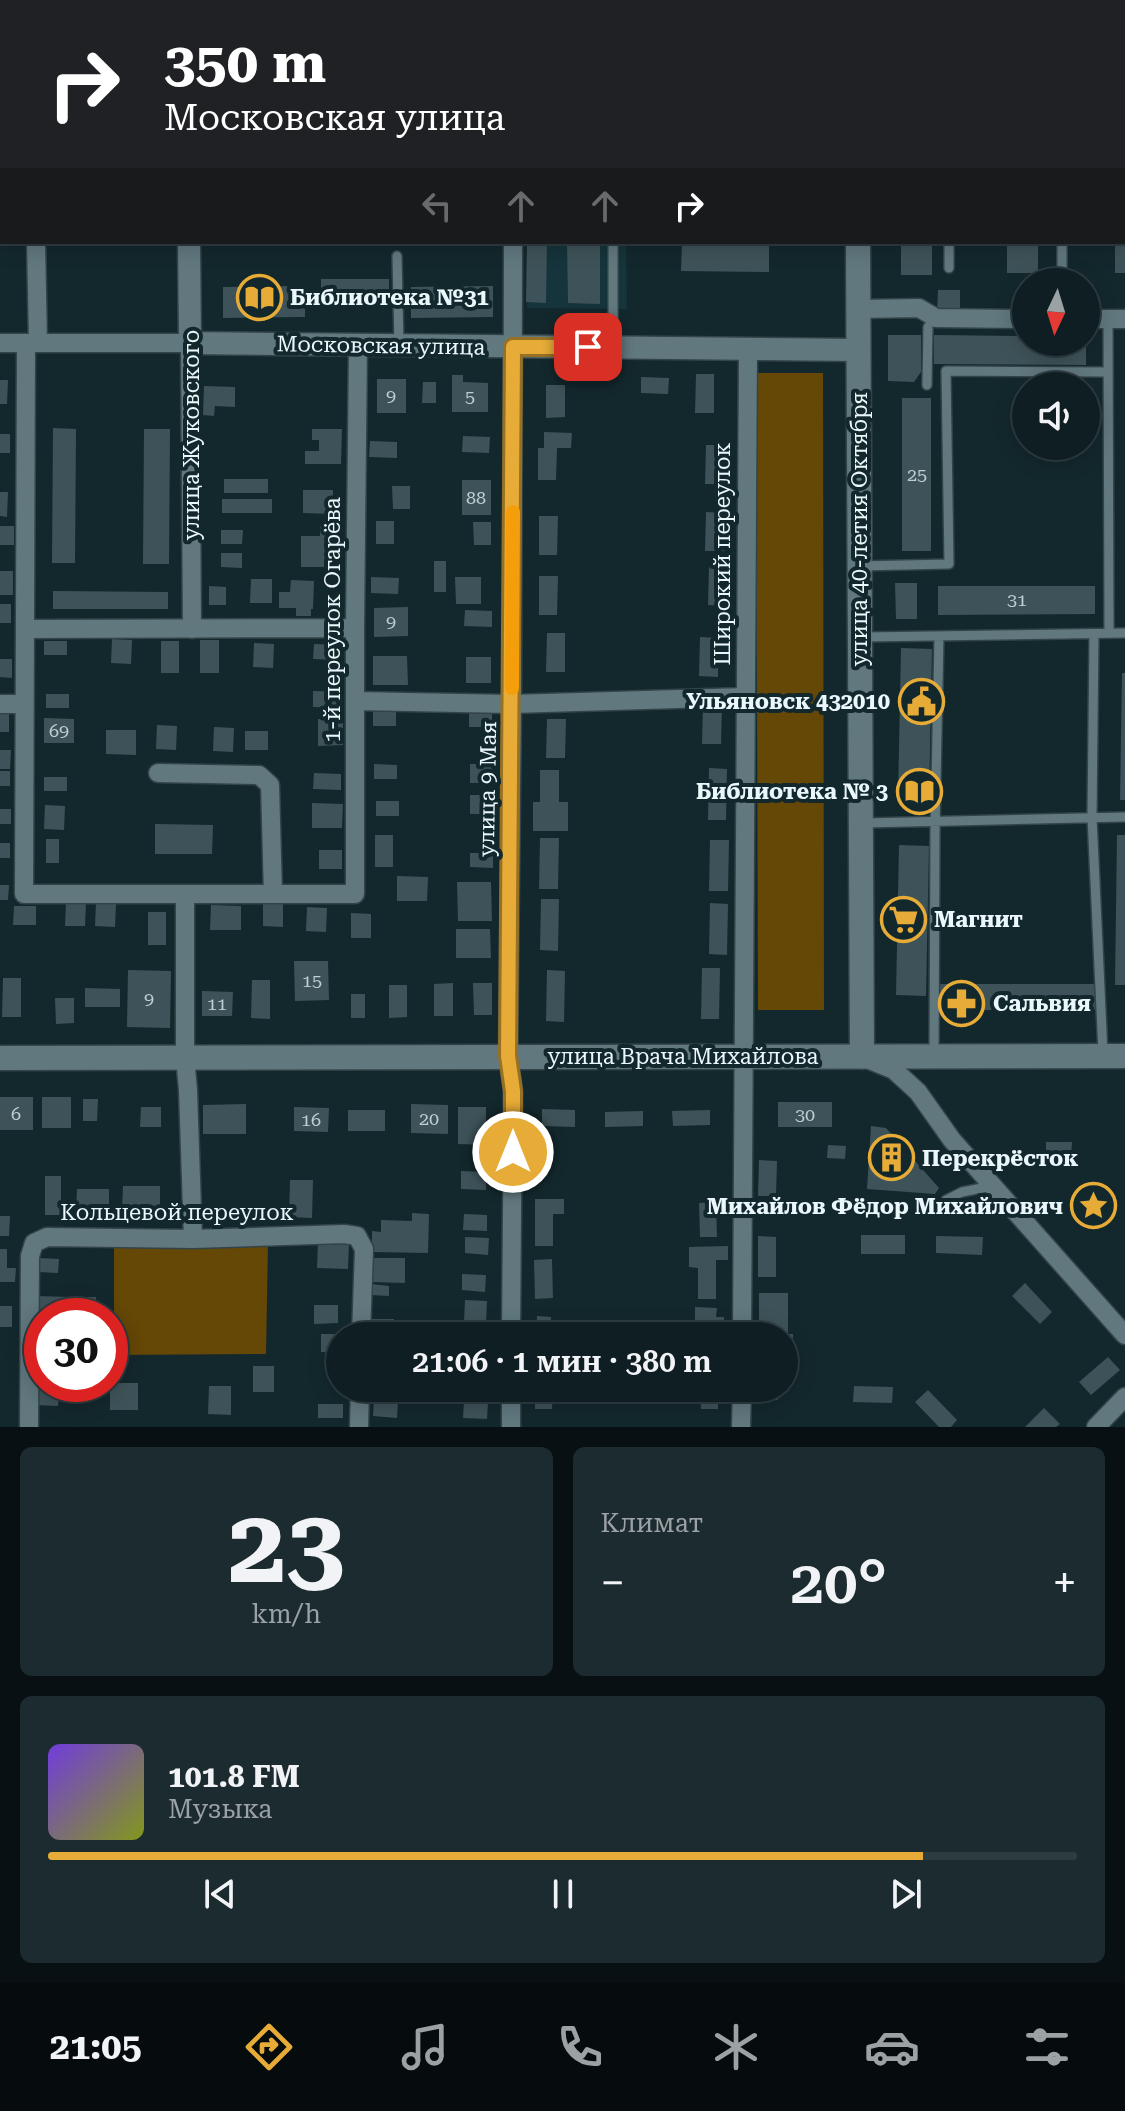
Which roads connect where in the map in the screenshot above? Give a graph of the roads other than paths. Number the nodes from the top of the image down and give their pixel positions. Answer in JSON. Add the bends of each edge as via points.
{"nodes":[{"id":1,"x":36,"y":244,"type":"edge"},
{"id":2,"x":189,"y":244,"type":"edge"},
{"id":3,"x":513,"y":244,"type":"edge"},
{"id":4,"x":613,"y":244,"type":"edge"},
{"id":5,"x":858,"y":244,"type":"edge"},
{"id":6,"x":949,"y":244,"type":"edge"},
{"id":7,"x":1062,"y":244,"type":"edge"},
{"id":8,"x":397,"y":256,"type":"dead end"},
{"id":9,"x":949,"y":268,"type":"dead end"},
{"id":10,"x":1062,"y":268,"type":"edge"},
{"id":11,"x":858,"y":309,"type":"junction"},
{"id":12,"x":1012,"y":319,"type":"edge"},
{"id":13,"x":1116,"y":319,"type":"edge"},
{"id":14,"x":928,"y":327,"type":"dead end"},
{"id":15,"x":0,"y":343,"type":"edge"},
{"id":16,"x":32,"y":343,"type":"junction"},
{"id":17,"x":190,"y":343,"type":"junction"},
{"id":18,"x":358,"y":345,"type":"junction"},
{"id":19,"x":399,"y":345,"type":"junction"},
{"id":20,"x":513,"y":347,"type":"junction"},
{"id":21,"x":613,"y":347,"type":"junction"},
{"id":22,"x":748,"y":349,"type":"junction"},
{"id":23,"x":858,"y":350,"type":"junction"},
{"id":24,"x":1108,"y":372,"type":"junction"},
{"id":25,"x":927,"y":385,"type":"dead end"},
{"id":26,"x":859,"y":566,"type":"junction"},
{"id":27,"x":355,"y":628,"type":"junction"},
{"id":28,"x":25,"y":629,"type":"junction"},
{"id":29,"x":192,"y":629,"type":"junction"},
{"id":30,"x":1109,"y":633,"type":"junction"},
{"id":31,"x":1125,"y":633,"type":"edge"},
{"id":32,"x":1094,"y":634,"type":"junction"},
{"id":33,"x":939,"y":636,"type":"junction"},
{"id":34,"x":860,"y":637,"type":"junction"},
{"id":35,"x":745,"y":697,"type":"junction"},
{"id":36,"x":356,"y":701,"type":"junction"},
{"id":37,"x":0,"y":704,"type":"edge"},
{"id":38,"x":24,"y":704,"type":"junction"},
{"id":39,"x":512,"y":704,"type":"junction"},
{"id":40,"x":158,"y":773,"type":"dead end"},
{"id":41,"x":1092,"y":817,"type":"junction"},
{"id":42,"x":1125,"y":817,"type":"edge"},
{"id":43,"x":861,"y":823,"type":"junction"},
{"id":44,"x":935,"y":823,"type":"junction"},
{"id":45,"x":185,"y":894,"type":"junction"},
{"id":46,"x":273,"y":894,"type":"junction"},
{"id":47,"x":508,"y":1056,"type":"junction"},
{"id":48,"x":1114,"y":1056,"type":"edge"},
{"id":49,"x":743,"y":1057,"type":"junction"},
{"id":50,"x":862,"y":1057,"type":"junction"},
{"id":51,"x":934,"y":1057,"type":"junction"},
{"id":52,"x":0,"y":1058,"type":"edge"},
{"id":53,"x":185,"y":1058,"type":"junction"},
{"id":54,"x":992,"y":1186,"type":"junction"},
{"id":55,"x":946,"y":1200,"type":"dead end"},
{"id":56,"x":193,"y":1239,"type":"junction"},
{"id":57,"x":361,"y":1322,"type":"edge"},
{"id":58,"x":511,"y":1322,"type":"edge"},
{"id":59,"x":742,"y":1322,"type":"edge"},
{"id":60,"x":1125,"y":1335,"type":"edge"},
{"id":61,"x":1125,"y":1397,"type":"edge"},
{"id":62,"x":360,"y":1402,"type":"edge"},
{"id":63,"x":511,"y":1402,"type":"edge"},
{"id":64,"x":742,"y":1402,"type":"edge"},
{"id":65,"x":29,"y":1427,"type":"edge"},
{"id":66,"x":359,"y":1427,"type":"edge"},
{"id":67,"x":511,"y":1427,"type":"edge"},
{"id":68,"x":741,"y":1427,"type":"edge"},
{"id":69,"x":1096,"y":1427,"type":"edge"}],
"edges":[{"from":1,"to":16,"type":"street"},
{"from":2,"to":17,"type":"street","name":"улица Жуковского"},
{"from":3,"to":20,"type":"street","name":"улица 9 Мая"},
{"from":4,"to":21,"type":"lane"},
{"from":5,"to":11,"type":"main road","name":"улица 40-летия Октября"},
{"from":6,"to":9,"type":"lane"},
{"from":7,"to":10,"type":"lane"},
{"from":8,"to":19,"type":"lane"},
{"from":11,"to":12,"type":"street","via":[[919,308],[936,318]]},
{"from":11,"to":23,"type":"main road","name":"улица 40-летия Октября"},
{"from":13,"to":24,"type":"lane"},
{"from":14,"to":25,"type":"lane"},
{"from":15,"to":16,"type":"street","name":"Московская улица"},
{"from":16,"to":17,"type":"street","name":"Московская улица"},
{"from":16,"to":28,"type":"street"},
{"from":17,"to":18,"type":"street","name":"Московская улица"},
{"from":17,"to":29,"type":"street","name":"улица Жуковского"},
{"from":18,"to":19,"type":"street","name":"Московская улица"},
{"from":18,"to":27,"type":"street","name":"1-й переулок Огарёва"},
{"from":19,"to":20,"type":"street","name":"Московская улица"},
{"from":20,"to":21,"type":"street","name":"Московская улица"},
{"from":20,"to":39,"type":"street","name":"улица 9 Мая"},
{"from":21,"to":22,"type":"street","name":"Московская улица"},
{"from":22,"to":23,"type":"street","name":"Московская улица"},
{"from":22,"to":35,"type":"street","name":"Широкий переулок"},
{"from":23,"to":26,"type":"main road","name":"улица 40-летия Октября"},
{"from":24,"to":26,"type":"lane","via":[[946,371],[949,564]]},
{"from":24,"to":30,"type":"lane"},
{"from":26,"to":34,"type":"main road","name":"улица 40-летия Октября"},
{"from":27,"to":29,"type":"street"},
{"from":27,"to":36,"type":"street","name":"1-й переулок Огарёва"},
{"from":28,"to":29,"type":"street"},
{"from":28,"to":38,"type":"street"},
{"from":30,"to":31,"type":"lane"},
{"from":30,"to":32,"type":"lane"},
{"from":32,"to":33,"type":"lane"},
{"from":32,"to":41,"type":"lane"},
{"from":33,"to":34,"type":"lane"},
{"from":33,"to":44,"type":"lane"},
{"from":34,"to":43,"type":"main road","name":"улица 40-летия Октября"},
{"from":35,"to":39,"type":"street"},
{"from":35,"to":49,"type":"street","name":"Широкий переулок"},
{"from":36,"to":39,"type":"street"},
{"from":36,"to":46,"type":"street","name":"1-й переулок Огарёва","via":[[355,894]]},
{"from":37,"to":38,"type":"street"},
{"from":38,"to":45,"type":"street","via":[[24,894]]},
{"from":39,"to":47,"type":"street","name":"улица 9 Мая"},
{"from":40,"to":46,"type":"street","via":[[259,775],[270,785]]},
{"from":41,"to":42,"type":"lane"},
{"from":41,"to":44,"type":"lane"},
{"from":41,"to":48,"type":"lane"},
{"from":43,"to":44,"type":"lane"},
{"from":43,"to":50,"type":"main road","name":"улица 40-летия Октября"},
{"from":44,"to":51,"type":"lane"},
{"from":45,"to":46,"type":"street"},
{"from":45,"to":53,"type":"street"},
{"from":47,"to":49,"type":"main road","name":"улица Врача Михайлова"},
{"from":47,"to":53,"type":"main road","name":"улица Врача Михайлова"},
{"from":47,"to":58,"type":"street","name":"улица 9 Мая","via":[[513,1091]]},
{"from":48,"to":51,"type":"main road","name":"улица Врача Михайлова"},
{"from":49,"to":50,"type":"main road","name":"улица Врача Михайлова"},
{"from":49,"to":59,"type":"street","name":"Широкий переулок"},
{"from":50,"to":51,"type":"main road","name":"улица Врача Михайлова"},
{"from":50,"to":54,"type":"street","via":[[894,1070],[918,1092]]},
{"from":52,"to":53,"type":"main road","name":"улица Врача Михайлова"},
{"from":53,"to":56,"type":"street"},
{"from":54,"to":55,"type":"lane"},
{"from":54,"to":60,"type":"street"},
{"from":56,"to":57,"type":"street","name":"Кольцевой переулок","via":[[357,1236],[364,1249]]},
{"from":56,"to":65,"type":"street","name":"Кольцевой переулок","via":[[47,1237],[34,1243]]},
{"from":61,"to":69,"type":"street"},
{"from":62,"to":66,"type":"street"},
{"from":63,"to":67,"type":"street"},
{"from":64,"to":68,"type":"street"}]}
